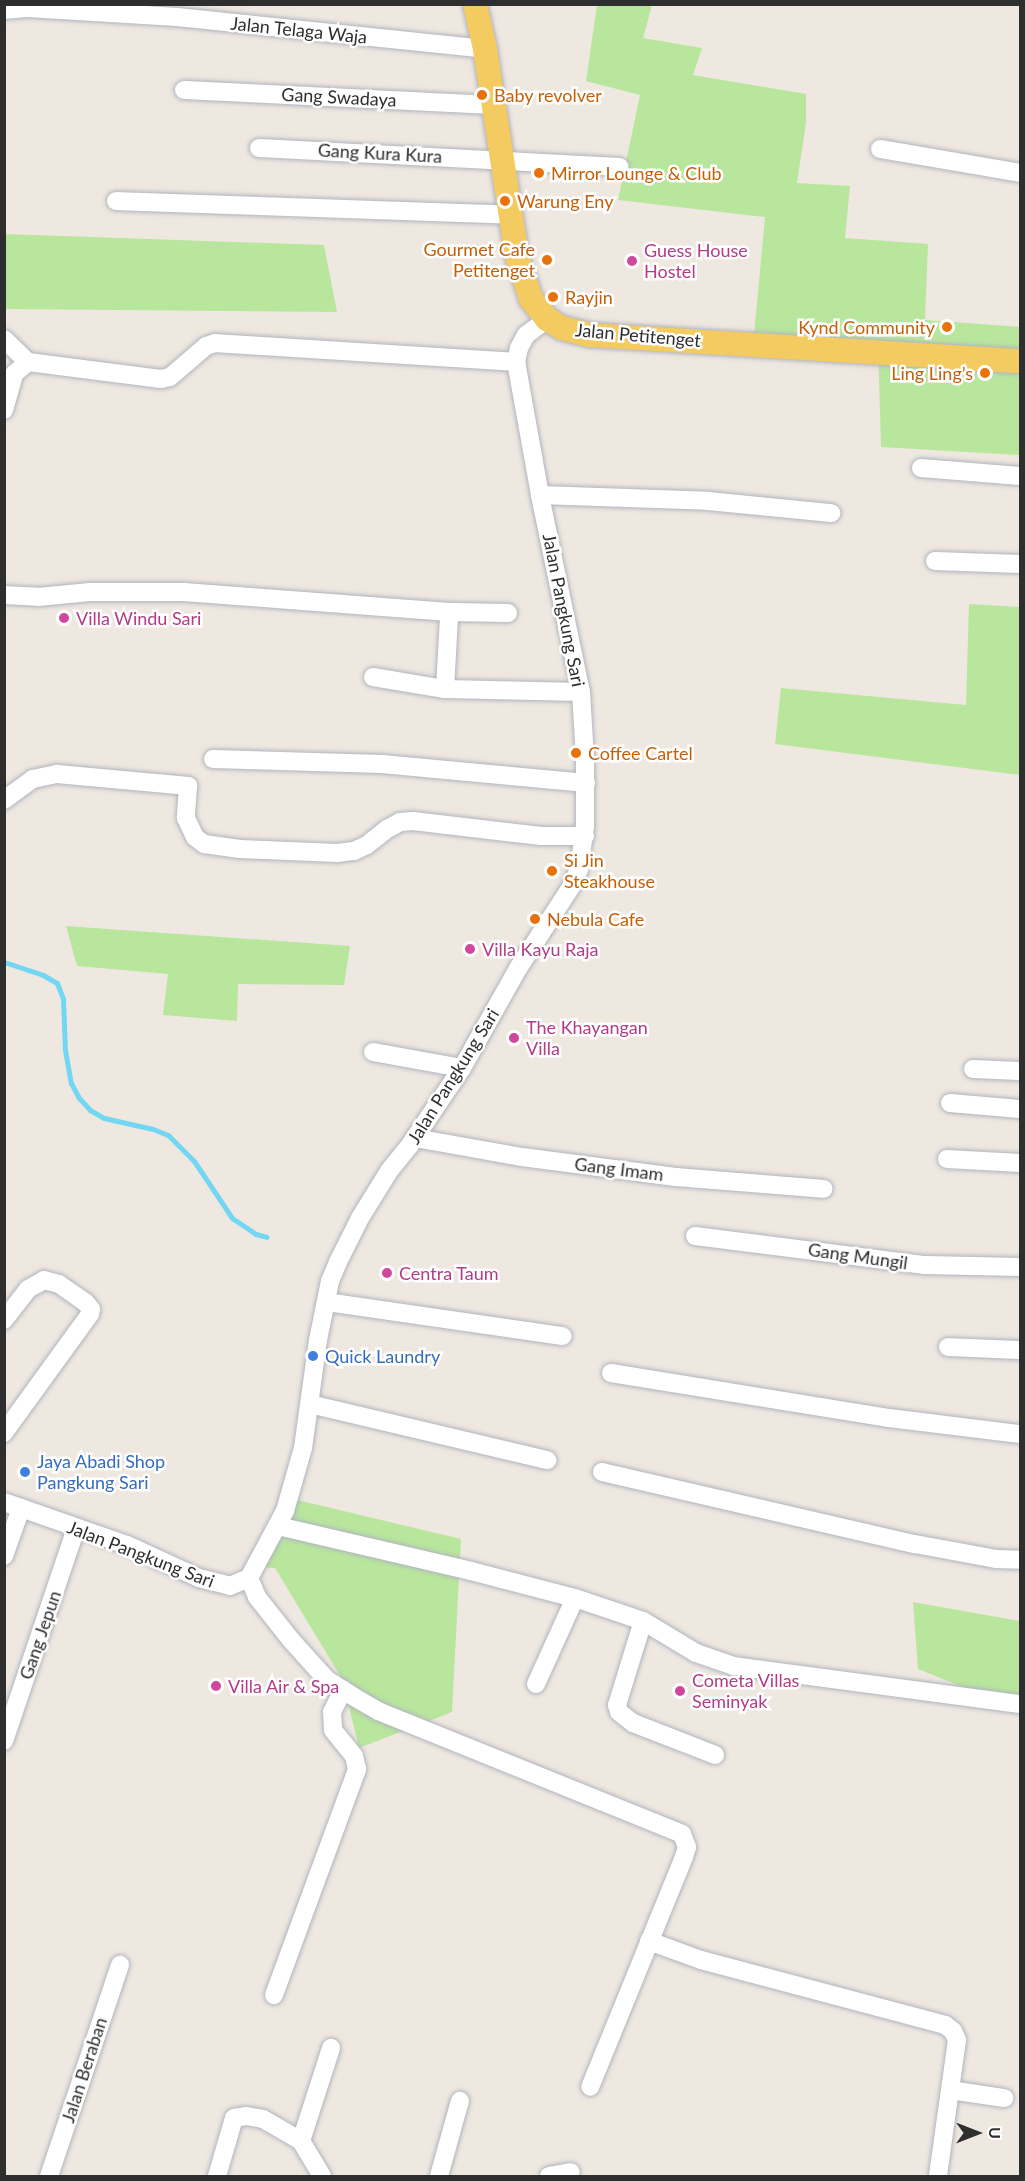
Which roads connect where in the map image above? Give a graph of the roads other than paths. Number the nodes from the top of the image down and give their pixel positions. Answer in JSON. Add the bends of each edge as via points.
{"nodes":[{"id":1,"x":475,"y":4,"type":"edge"},
{"id":2,"x":4,"y":10,"type":"edge"},
{"id":3,"x":485,"y":49,"type":"junction"},
{"id":4,"x":184,"y":90,"type":"dead end"},
{"id":5,"x":494,"y":105,"type":"junction"},
{"id":6,"x":259,"y":148,"type":"dead end"},
{"id":7,"x":880,"y":149,"type":"dead end"},
{"id":8,"x":502,"y":159,"type":"junction"},
{"id":9,"x":619,"y":166,"type":"dead end"},
{"id":10,"x":1020,"y":174,"type":"edge"},
{"id":11,"x":116,"y":201,"type":"dead end"},
{"id":12,"x":510,"y":215,"type":"junction"},
{"id":13,"x":547,"y":319,"type":"junction"},
{"id":14,"x":4,"y":339,"type":"edge"},
{"id":15,"x":1020,"y":361,"type":"edge"},
{"id":16,"x":28,"y":362,"type":"junction"},
{"id":17,"x":516,"y":362,"type":"junction"},
{"id":18,"x":4,"y":410,"type":"edge"},
{"id":19,"x":921,"y":468,"type":"dead end"},
{"id":20,"x":1020,"y":476,"type":"edge"},
{"id":21,"x":540,"y":495,"type":"junction"},
{"id":22,"x":831,"y":513,"type":"dead end"},
{"id":23,"x":935,"y":561,"type":"dead end"},
{"id":24,"x":1020,"y":564,"type":"edge"},
{"id":25,"x":4,"y":595,"type":"edge"},
{"id":26,"x":452,"y":612,"type":"junction"},
{"id":27,"x":508,"y":613,"type":"dead end"},
{"id":28,"x":373,"y":677,"type":"dead end"},
{"id":29,"x":445,"y":689,"type":"junction"},
{"id":30,"x":581,"y":692,"type":"junction"},
{"id":31,"x":213,"y":759,"type":"dead end"},
{"id":32,"x":586,"y":783,"type":"junction"},
{"id":33,"x":4,"y":800,"type":"edge"},
{"id":34,"x":585,"y":836,"type":"junction"},
{"id":35,"x":372,"y":1052,"type":"dead end"},
{"id":36,"x":462,"y":1068,"type":"junction"},
{"id":37,"x":973,"y":1069,"type":"dead end"},
{"id":38,"x":1020,"y":1071,"type":"edge"},
{"id":39,"x":950,"y":1103,"type":"dead end"},
{"id":40,"x":1020,"y":1109,"type":"edge"},
{"id":41,"x":415,"y":1138,"type":"junction"},
{"id":42,"x":947,"y":1159,"type":"dead end"},
{"id":43,"x":1020,"y":1163,"type":"edge"},
{"id":44,"x":824,"y":1190,"type":"dead end"},
{"id":45,"x":695,"y":1236,"type":"dead end"},
{"id":46,"x":1020,"y":1267,"type":"edge"},
{"id":47,"x":326,"y":1302,"type":"junction"},
{"id":48,"x":4,"y":1320,"type":"edge"},
{"id":49,"x":563,"y":1336,"type":"dead end"},
{"id":50,"x":948,"y":1347,"type":"dead end"},
{"id":51,"x":1020,"y":1350,"type":"edge"},
{"id":52,"x":611,"y":1373,"type":"dead end"},
{"id":53,"x":310,"y":1404,"type":"junction"},
{"id":54,"x":4,"y":1433,"type":"edge"},
{"id":55,"x":1020,"y":1434,"type":"edge"},
{"id":56,"x":547,"y":1460,"type":"dead end"},
{"id":57,"x":602,"y":1473,"type":"dead end"},
{"id":58,"x":13,"y":1505,"type":"edge"},
{"id":59,"x":278,"y":1526,"type":"junction"},
{"id":60,"x":76,"y":1528,"type":"junction"},
{"id":61,"x":4,"y":1556,"type":"edge"},
{"id":62,"x":1020,"y":1560,"type":"edge"},
{"id":63,"x":249,"y":1578,"type":"junction"},
{"id":64,"x":575,"y":1598,"type":"junction"},
{"id":65,"x":643,"y":1621,"type":"junction"},
{"id":66,"x":536,"y":1684,"type":"dead end"},
{"id":67,"x":343,"y":1690,"type":"junction"},
{"id":68,"x":1020,"y":1704,"type":"edge"},
{"id":69,"x":4,"y":1741,"type":"edge"},
{"id":70,"x":715,"y":1755,"type":"dead end"},
{"id":71,"x":649,"y":1941,"type":"junction"},
{"id":72,"x":120,"y":1965,"type":"dead end"},
{"id":73,"x":274,"y":1995,"type":"dead end"},
{"id":74,"x":331,"y":2048,"type":"dead end"},
{"id":75,"x":590,"y":2087,"type":"dead end"},
{"id":76,"x":950,"y":2090,"type":"junction"},
{"id":77,"x":1004,"y":2098,"type":"dead end"},
{"id":78,"x":460,"y":2102,"type":"dead end"},
{"id":79,"x":301,"y":2141,"type":"junction"},
{"id":80,"x":571,"y":2172,"type":"dead end"},
{"id":81,"x":49,"y":2176,"type":"edge"},
{"id":82,"x":217,"y":2176,"type":"edge"},
{"id":83,"x":322,"y":2176,"type":"edge"},
{"id":84,"x":439,"y":2176,"type":"edge"},
{"id":85,"x":549,"y":2176,"type":"edge"},
{"id":86,"x":938,"y":2176,"type":"edge"}],
"edges":[{"from":1,"to":3,"type":"main road","name":"Jalan Petitenget"},
{"from":2,"to":3,"type":"street","name":"Jalan Telaga Waja","via":[[177,17]]},
{"from":3,"to":5,"type":"main road","name":"Jalan Petitenget"},
{"from":4,"to":5,"type":"street","name":"Gang Swadaya"},
{"from":5,"to":8,"type":"main road","name":"Jalan Petitenget"},
{"from":6,"to":8,"type":"street","name":"Gang Kura Kura"},
{"from":7,"to":10,"type":"street"},
{"from":8,"to":9,"type":"street","name":"Gang Kura Kura"},
{"from":8,"to":12,"type":"main road","name":"Jalan Petitenget"},
{"from":11,"to":12,"type":"street"},
{"from":12,"to":13,"type":"main road","name":"Jalan Petitenget","via":[[525,284]]},
{"from":13,"to":15,"type":"main road","name":"Jalan Petitenget","via":[[562,328],[590,335]]},
{"from":13,"to":17,"type":"street","via":[[526,335]]},
{"from":14,"to":16,"type":"street"},
{"from":16,"to":17,"type":"street","via":[[161,378],[170,377],[206,346],[215,343]]},
{"from":16,"to":18,"type":"street","via":[[15,374]]},
{"from":17,"to":21,"type":"street","name":"Jalan Pangkung Sari"},
{"from":19,"to":20,"type":"street"},
{"from":21,"to":22,"type":"street","via":[[708,501]]},
{"from":21,"to":30,"type":"street","name":"Jalan Pangkung Sari"},
{"from":23,"to":24,"type":"street"},
{"from":25,"to":26,"type":"street","via":[[184,592]]},
{"from":26,"to":27,"type":"street"},
{"from":26,"to":29,"type":"street"},
{"from":28,"to":29,"type":"street"},
{"from":29,"to":30,"type":"street"},
{"from":30,"to":32,"type":"street","name":"Jalan Pangkung Sari"},
{"from":31,"to":32,"type":"street","via":[[382,764]]},
{"from":32,"to":34,"type":"street","name":"Jalan Pangkung Sari"},
{"from":33,"to":34,"type":"street","via":[[33,779],[57,774],[188,786],[186,818],[195,837],[204,844],[240,849],[354,851],[400,822],[413,821],[541,836]]},
{"from":34,"to":36,"type":"street","name":"Jalan Pangkung Sari","via":[[571,887],[519,967]]},
{"from":35,"to":36,"type":"street"},
{"from":36,"to":41,"type":"street","name":"Jalan Pangkung Sari"},
{"from":37,"to":38,"type":"street"},
{"from":39,"to":40,"type":"street"},
{"from":41,"to":44,"type":"street","name":"Gang Imam","via":[[676,1177]]},
{"from":41,"to":47,"type":"street","name":"Jalan Pangkung Sari","via":[[360,1218],[330,1281]]},
{"from":42,"to":43,"type":"street"},
{"from":45,"to":46,"type":"street","name":"Gang Mungil","via":[[925,1265]]},
{"from":47,"to":49,"type":"street"},
{"from":47,"to":53,"type":"street","name":"Jalan Pangkung Sari"},
{"from":48,"to":54,"type":"street","via":[[28,1289],[44,1280],[59,1284],[91,1309]]},
{"from":50,"to":51,"type":"street"},
{"from":52,"to":55,"type":"street","via":[[889,1418]]},
{"from":53,"to":56,"type":"street"},
{"from":53,"to":59,"type":"street","name":"Jalan Pangkung Sari","via":[[297,1471]]},
{"from":57,"to":62,"type":"street","via":[[915,1545]]},
{"from":58,"to":60,"type":"street","name":"Jalan Pangkung Sari"},
{"from":58,"to":61,"type":"street"},
{"from":59,"to":63,"type":"street","name":"Jalan Pangkung Sari"},
{"from":59,"to":64,"type":"street"},
{"from":60,"to":63,"type":"street","name":"Jalan Pangkung Sari","via":[[147,1553],[209,1581],[230,1586]]},
{"from":60,"to":69,"type":"street","name":"Gang Jepun"},
{"from":63,"to":67,"type":"street","via":[[256,1597],[291,1640],[327,1680]]},
{"from":64,"to":65,"type":"street"},
{"from":64,"to":66,"type":"street"},
{"from":65,"to":68,"type":"street","via":[[696,1653],[734,1666]]},
{"from":65,"to":70,"type":"street","via":[[617,1705],[619,1712],[633,1723]]},
{"from":67,"to":71,"type":"street","via":[[378,1711],[682,1834],[687,1847]]},
{"from":67,"to":73,"type":"street","via":[[332,1712],[333,1730],[354,1756],[357,1769]]},
{"from":71,"to":75,"type":"street"},
{"from":71,"to":76,"type":"street","via":[[701,1960],[945,2025],[957,2040]]},
{"from":72,"to":81,"type":"street","name":"Jalan Beraban"},
{"from":74,"to":79,"type":"street"},
{"from":76,"to":77,"type":"street"},
{"from":76,"to":86,"type":"street"},
{"from":78,"to":84,"type":"street"},
{"from":79,"to":82,"type":"street","via":[[263,2119],[234,2118]]},
{"from":79,"to":83,"type":"street"},
{"from":80,"to":85,"type":"street"}]}
